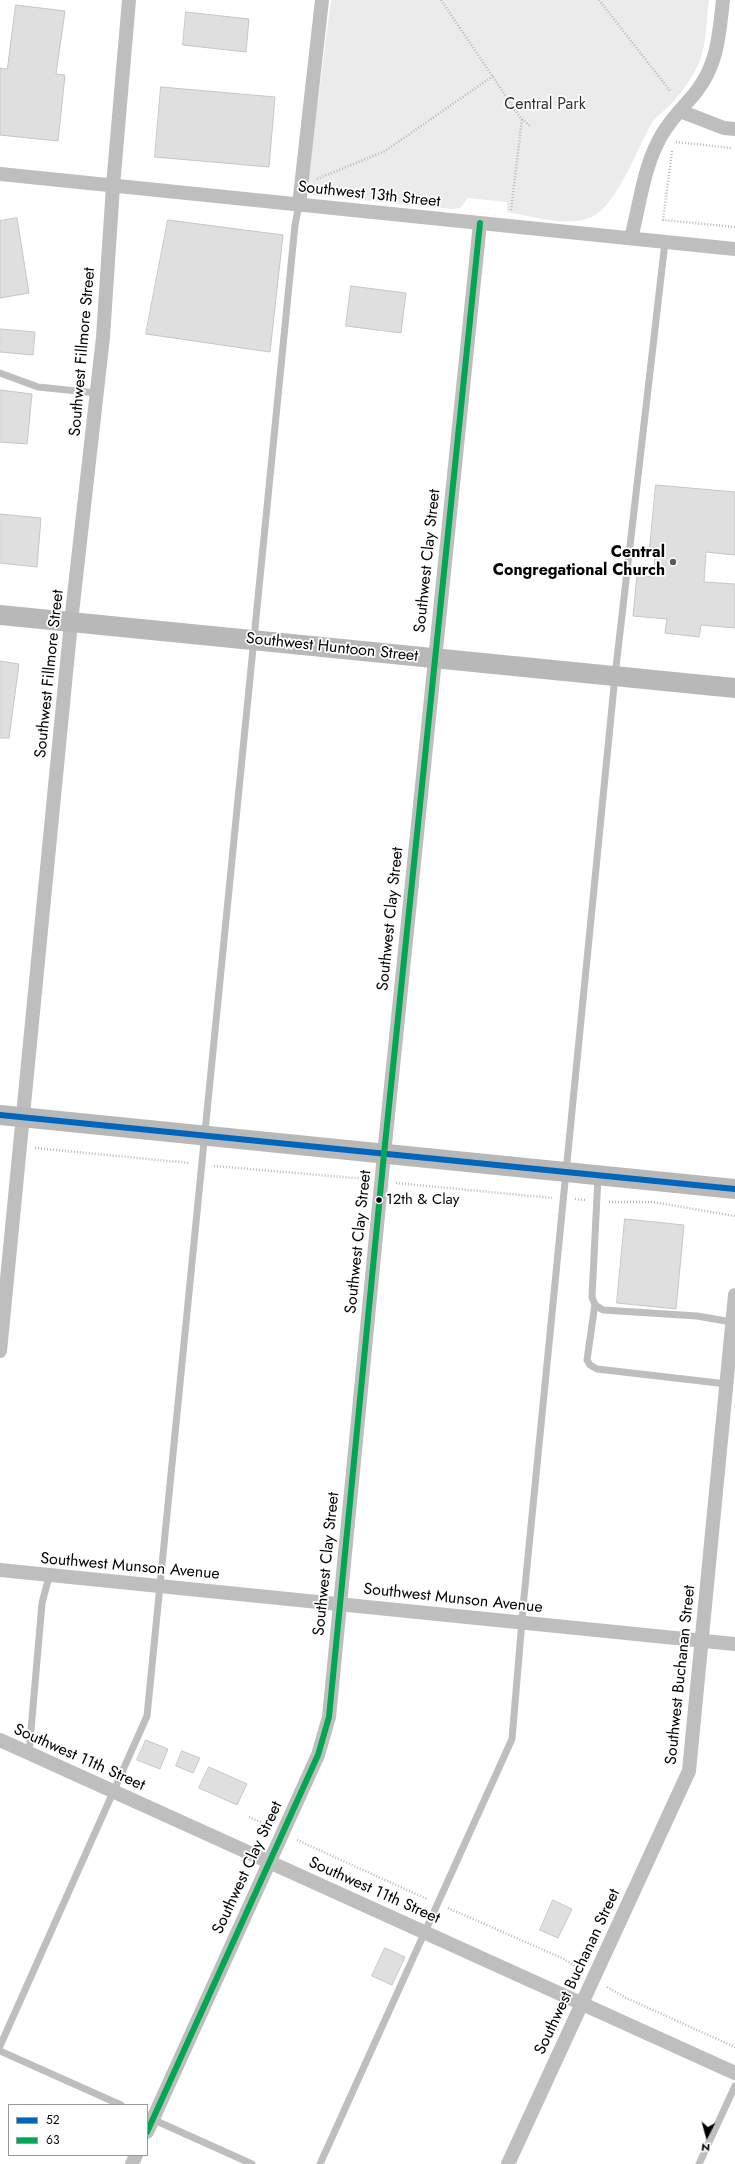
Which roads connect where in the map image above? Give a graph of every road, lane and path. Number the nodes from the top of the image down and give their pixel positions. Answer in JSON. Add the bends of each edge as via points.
{"nodes":[{"id":1,"x":130,"y":0,"type":"edge"},
{"id":2,"x":322,"y":0,"type":"edge"},
{"id":3,"x":441,"y":0,"type":"edge"},
{"id":4,"x":599,"y":0,"type":"edge"},
{"id":5,"x":723,"y":0,"type":"edge"},
{"id":6,"x":493,"y":76,"type":"junction"},
{"id":7,"x":671,"y":92,"type":"dead end"},
{"id":8,"x":680,"y":111,"type":"junction"},
{"id":9,"x":522,"y":119,"type":"junction"},
{"id":10,"x":531,"y":128,"type":"dead end"},
{"id":11,"x":735,"y":129,"type":"edge"},
{"id":12,"x":674,"y":142,"type":"dead end"},
{"id":13,"x":732,"y":148,"type":"dead end"},
{"id":14,"x":672,"y":150,"type":"dead end"},
{"id":15,"x":0,"y":174,"type":"edge"},
{"id":16,"x":311,"y":182,"type":"dead end"},
{"id":17,"x":113,"y":186,"type":"junction"},
{"id":18,"x":299,"y":205,"type":"junction"},
{"id":19,"x":511,"y":210,"type":"dead end"},
{"id":20,"x":480,"y":223,"type":"junction"},
{"id":21,"x":735,"y":227,"type":"edge"},
{"id":22,"x":631,"y":238,"type":"junction"},
{"id":23,"x":665,"y":242,"type":"junction"},
{"id":24,"x":735,"y":250,"type":"edge"},
{"id":25,"x":0,"y":373,"type":"edge"},
{"id":26,"x":97,"y":392,"type":"junction"},
{"id":27,"x":0,"y":615,"type":"edge"},
{"id":28,"x":71,"y":622,"type":"junction"},
{"id":29,"x":254,"y":640,"type":"junction"},
{"id":30,"x":435,"y":658,"type":"junction"},
{"id":31,"x":615,"y":676,"type":"junction"},
{"id":32,"x":735,"y":688,"type":"edge"},
{"id":33,"x":0,"y":1115,"type":"edge"},
{"id":34,"x":23,"y":1118,"type":"junction"},
{"id":35,"x":204,"y":1136,"type":"junction"},
{"id":36,"x":384,"y":1154,"type":"junction"},
{"id":37,"x":565,"y":1172,"type":"junction"},
{"id":38,"x":598,"y":1175,"type":"junction"},
{"id":39,"x":735,"y":1189,"type":"edge"},
{"id":40,"x":735,"y":1295,"type":"edge"},
{"id":41,"x":595,"y":1304,"type":"junction"},
{"id":42,"x":732,"y":1322,"type":"junction"},
{"id":43,"x":0,"y":1351,"type":"edge"},
{"id":44,"x":727,"y":1384,"type":"junction"},
{"id":45,"x":0,"y":1570,"type":"edge"},
{"id":46,"x":49,"y":1577,"type":"junction"},
{"id":47,"x":160,"y":1586,"type":"junction"},
{"id":48,"x":340,"y":1605,"type":"junction"},
{"id":49,"x":522,"y":1622,"type":"junction"},
{"id":50,"x":702,"y":1640,"type":"junction"},
{"id":51,"x":735,"y":1644,"type":"edge"},
{"id":52,"x":0,"y":1740,"type":"edge"},
{"id":53,"x":29,"y":1753,"type":"junction"},
{"id":54,"x":114,"y":1792,"type":"junction"},
{"id":55,"x":249,"y":1817,"type":"dead end"},
{"id":56,"x":283,"y":1833,"type":"junction"},
{"id":57,"x":269,"y":1862,"type":"junction"},
{"id":58,"x":439,"y":1904,"type":"junction"},
{"id":59,"x":426,"y":1933,"type":"junction"},
{"id":60,"x":594,"y":1979,"type":"junction"},
{"id":61,"x":582,"y":2004,"type":"junction"},
{"id":62,"x":0,"y":2046,"type":"edge"},
{"id":63,"x":735,"y":2047,"type":"edge"},
{"id":64,"x":0,"y":2051,"type":"edge"},
{"id":65,"x":735,"y":2073,"type":"edge"},
{"id":66,"x":735,"y":2086,"type":"edge"},
{"id":67,"x":119,"y":2104,"type":"edge"},
{"id":68,"x":149,"y":2122,"type":"edge"},
{"id":69,"x":252,"y":2164,"type":"edge"},
{"id":70,"x":320,"y":2164,"type":"edge"},
{"id":71,"x":508,"y":2164,"type":"edge"},
{"id":72,"x":699,"y":2164,"type":"edge"}],
"edges":[{"from":1,"to":17,"type":"street","name":"Southwest Fillmore Street"},
{"from":2,"to":18,"type":"street"},
{"from":3,"to":6,"type":"path"},
{"from":4,"to":7,"type":"path"},
{"from":5,"to":8,"type":"street","via":[[716,54],[696,92]]},
{"from":6,"to":9,"type":"path"},
{"from":6,"to":16,"type":"path","via":[[385,151]]},
{"from":8,"to":11,"type":"street","via":[[724,128]]},
{"from":8,"to":22,"type":"street","via":[[656,144]]},
{"from":9,"to":10,"type":"path"},
{"from":9,"to":19,"type":"path"},
{"from":12,"to":13,"type":"path"},
{"from":14,"to":21,"type":"path","via":[[663,220]]},
{"from":15,"to":17,"type":"street","name":"Southwest 13th Street"},
{"from":17,"to":18,"type":"street","name":"Southwest 13th Street"},
{"from":17,"to":26,"type":"street","name":"Southwest Fillmore Street"},
{"from":18,"to":20,"type":"street","name":"Southwest 13th Street"},
{"from":18,"to":29,"type":"lane"},
{"from":20,"to":22,"type":"street","name":"Southwest 13th Street"},
{"from":20,"to":30,"type":"street","name":"Southwest Clay Street"},
{"from":22,"to":23,"type":"street","name":"Southwest 13th Street"},
{"from":23,"to":24,"type":"street","name":"Southwest 13th Street"},
{"from":23,"to":31,"type":"lane"},
{"from":25,"to":26,"type":"lane","via":[[38,387]]},
{"from":26,"to":28,"type":"street","name":"Southwest Fillmore Street"},
{"from":27,"to":28,"type":"main road","name":"Southwest Huntoon Street"},
{"from":28,"to":29,"type":"main road","name":"Southwest Huntoon Street"},
{"from":28,"to":34,"type":"street","name":"Southwest Fillmore Street"},
{"from":29,"to":30,"type":"main road","name":"Southwest Huntoon Street"},
{"from":29,"to":35,"type":"lane"},
{"from":30,"to":31,"type":"main road","name":"Southwest Huntoon Street"},
{"from":30,"to":36,"type":"street","name":"Southwest Clay Street"},
{"from":31,"to":32,"type":"main road","name":"Southwest Huntoon Street"},
{"from":31,"to":37,"type":"lane"},
{"from":33,"to":34,"type":"main road"},
{"from":34,"to":35,"type":"main road"},
{"from":34,"to":43,"type":"street","name":"Southwest Fillmore Street"},
{"from":35,"to":36,"type":"main road"},
{"from":35,"to":47,"type":"lane"},
{"from":36,"to":37,"type":"main road"},
{"from":36,"to":48,"type":"street","name":"Southwest Clay Street"},
{"from":37,"to":38,"type":"main road"},
{"from":37,"to":49,"type":"lane"},
{"from":38,"to":39,"type":"main road"},
{"from":38,"to":41,"type":"lane","via":[[592,1297]]},
{"from":40,"to":42,"type":"street","name":"Southwest Buchanan Street"},
{"from":41,"to":42,"type":"lane","via":[[603,1310],[697,1316]]},
{"from":41,"to":44,"type":"lane","via":[[587,1360],[590,1365],[597,1368]]},
{"from":42,"to":44,"type":"street","name":"Southwest Buchanan Street"},
{"from":44,"to":50,"type":"street","name":"Southwest Buchanan Street"},
{"from":45,"to":46,"type":"street","name":"Southwest Munson Avenue"},
{"from":46,"to":47,"type":"street","name":"Southwest Munson Avenue"},
{"from":46,"to":53,"type":"lane","via":[[42,1603]]},
{"from":47,"to":48,"type":"street","name":"Southwest Munson Avenue"},
{"from":47,"to":54,"type":"lane","via":[[147,1716]]},
{"from":48,"to":49,"type":"street","name":"Southwest Munson Avenue"},
{"from":48,"to":56,"type":"street","name":"Southwest Clay Street","via":[[329,1717],[325,1734]]},
{"from":49,"to":50,"type":"street","name":"Southwest Munson Avenue"},
{"from":49,"to":58,"type":"lane","via":[[512,1739]]},
{"from":50,"to":51,"type":"street","name":"Southwest Munson Avenue"},
{"from":50,"to":60,"type":"street","name":"Southwest Buchanan Street","via":[[689,1771]]},
{"from":52,"to":53,"type":"street","name":"Southwest 11th Street"},
{"from":53,"to":54,"type":"street","name":"Southwest 11th Street"},
{"from":54,"to":57,"type":"street","name":"Southwest 11th Street"},
{"from":54,"to":62,"type":"lane"},
{"from":55,"to":56,"type":"path"},
{"from":56,"to":57,"type":"street","name":"Southwest Clay Street"},
{"from":56,"to":58,"type":"path"},
{"from":57,"to":59,"type":"street","name":"Southwest 11th Street"},
{"from":57,"to":68,"type":"street","name":"Southwest Clay Street"},
{"from":58,"to":59,"type":"lane"},
{"from":58,"to":60,"type":"path","via":[[562,1958]]},
{"from":59,"to":61,"type":"street","name":"Southwest 11th Street"},
{"from":59,"to":70,"type":"lane"},
{"from":60,"to":61,"type":"street","name":"Southwest Buchanan Street"},
{"from":60,"to":63,"type":"path","via":[[626,1998]]},
{"from":61,"to":65,"type":"street","name":"Southwest 11th Street"},
{"from":61,"to":71,"type":"street","name":"Southwest Buchanan Street"},
{"from":64,"to":67,"type":"lane"},
{"from":66,"to":72,"type":"lane"},
{"from":68,"to":69,"type":"lane"}]}
